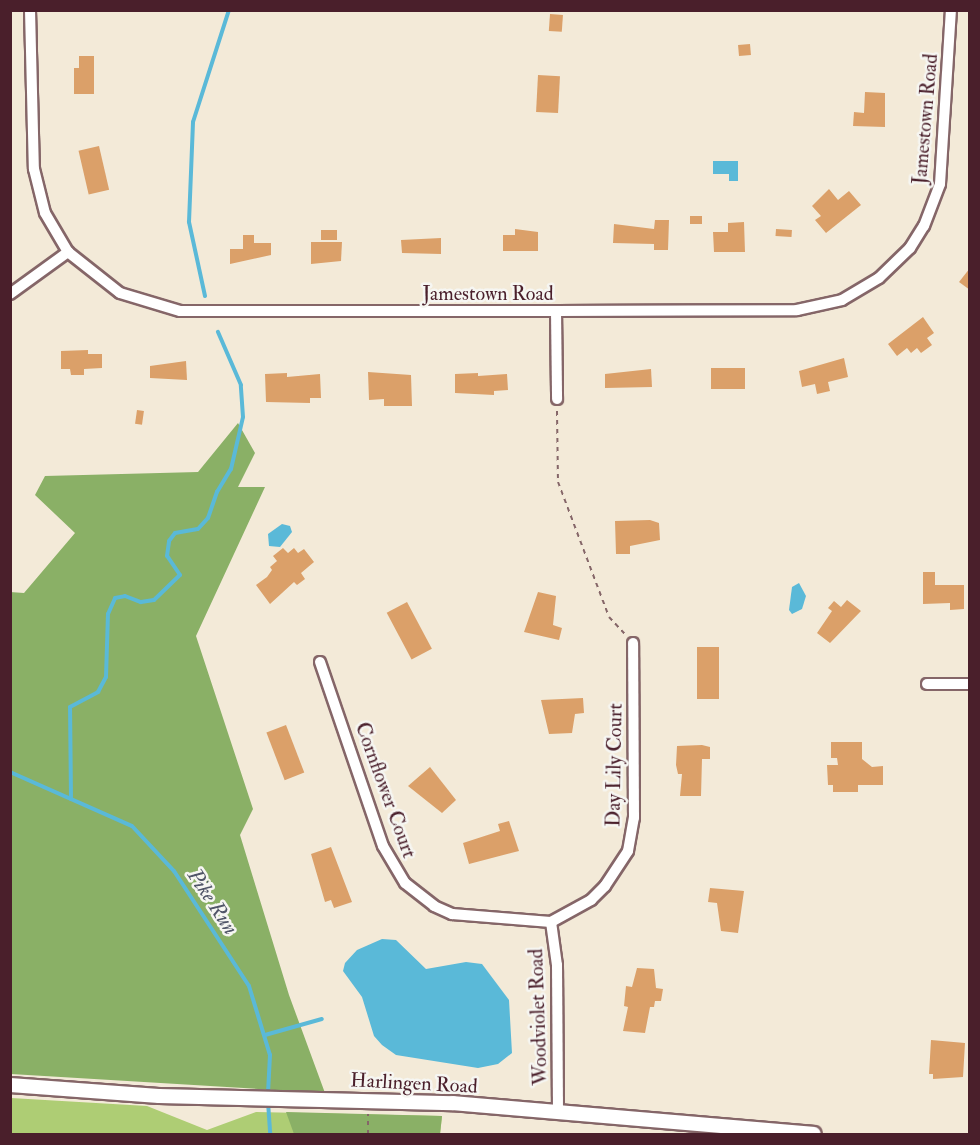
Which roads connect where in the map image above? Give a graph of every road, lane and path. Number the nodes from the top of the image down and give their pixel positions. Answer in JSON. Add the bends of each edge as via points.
{"nodes":[{"id":1,"x":30,"y":10,"type":"edge"},
{"id":2,"x":951,"y":10,"type":"edge"},
{"id":3,"x":68,"y":252,"type":"junction"},
{"id":4,"x":10,"y":294,"type":"edge"},
{"id":5,"x":556,"y":311,"type":"junction"},
{"id":6,"x":557,"y":399,"type":"joint"},
{"id":7,"x":633,"y":643,"type":"joint"},
{"id":8,"x":320,"y":662,"type":"dead end"},
{"id":9,"x":927,"y":684,"type":"dead end"},
{"id":10,"x":969,"y":684,"type":"edge"},
{"id":11,"x":551,"y":922,"type":"junction"},
{"id":12,"x":10,"y":1085,"type":"edge"},
{"id":13,"x":368,"y":1108,"type":"dead end"},
{"id":14,"x":558,"y":1111,"type":"junction"},
{"id":15,"x":368,"y":1134,"type":"edge"},
{"id":16,"x":814,"y":1134,"type":"edge"}],
"edges":[{"from":1,"to":3,"type":"street","name":"Jamestown Road","via":[[34,169],[45,213]]},
{"from":2,"to":5,"type":"street","name":"Jamestown Road","via":[[940,184],[924,226],[903,256],[879,278],[842,300],[797,310]]},
{"from":3,"to":4,"type":"street"},
{"from":3,"to":5,"type":"street","name":"Jamestown Road","via":[[120,293],[180,311]]},
{"from":5,"to":6,"type":"street"},
{"from":6,"to":7,"type":"path","via":[[558,482],[609,617]]},
{"from":7,"to":11,"type":"street","name":"Day Lily Court","via":[[634,818],[628,851],[591,900]]},
{"from":8,"to":11,"type":"street","name":"Cornflower Court","via":[[383,846],[405,883],[434,906],[452,914]]},
{"from":9,"to":10,"type":"street"},
{"from":11,"to":14,"type":"street","name":"Woodviolet Road","via":[[558,976]]},
{"from":12,"to":14,"type":"street","name":"Harlingen Road"},
{"from":13,"to":15,"type":"path"},
{"from":14,"to":16,"type":"street","name":"Harlingen Road"}]}
